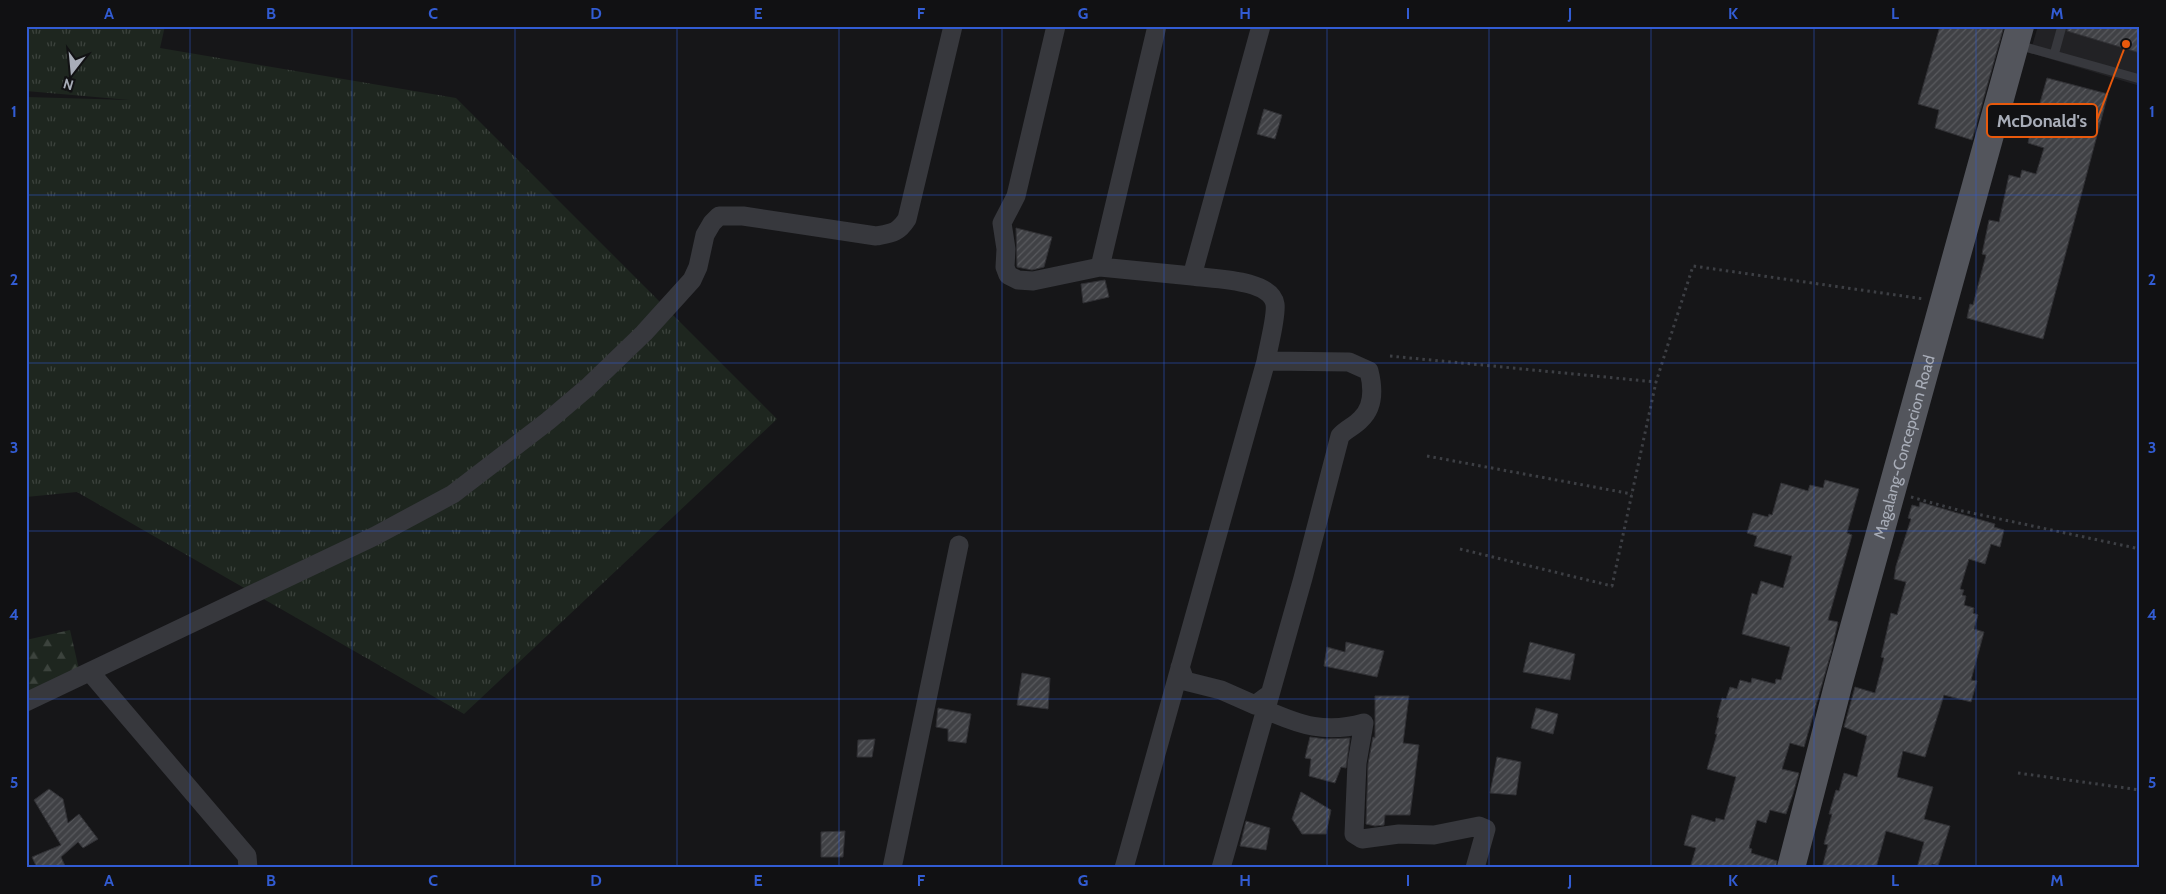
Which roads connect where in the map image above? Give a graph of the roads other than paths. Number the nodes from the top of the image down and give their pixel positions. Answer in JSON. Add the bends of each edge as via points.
{"nodes":[{"id":1,"x":953,"y":26,"type":"edge"},
{"id":2,"x":1056,"y":26,"type":"edge"},
{"id":3,"x":1157,"y":26,"type":"edge"},
{"id":4,"x":1261,"y":26,"type":"edge"},
{"id":5,"x":2062,"y":26,"type":"edge"},
{"id":6,"x":2018,"y":35,"type":"edge"},
{"id":7,"x":2054,"y":55,"type":"junction"},
{"id":8,"x":2140,"y":79,"type":"edge"},
{"id":9,"x":1100,"y":267,"type":"junction"},
{"id":10,"x":1192,"y":276,"type":"junction"},
{"id":11,"x":1266,"y":361,"type":"junction"},
{"id":12,"x":959,"y":545,"type":"dead end"},
{"id":13,"x":1180,"y":667,"type":"junction"},
{"id":14,"x":90,"y":672,"type":"junction"},
{"id":15,"x":26,"y":702,"type":"edge"},
{"id":16,"x":1268,"y":702,"type":"junction"},
{"id":17,"x":248,"y":868,"type":"edge"},
{"id":18,"x":892,"y":868,"type":"edge"},
{"id":19,"x":1124,"y":868,"type":"edge"},
{"id":20,"x":1221,"y":868,"type":"edge"},
{"id":21,"x":1475,"y":868,"type":"edge"},
{"id":22,"x":1791,"y":868,"type":"edge"}],
"edges":[{"from":1,"to":14,"type":"street","via":[[907,219],[900,229],[876,236],[743,216],[719,216],[705,235],[692,280],[644,333],[548,421],[453,494],[376,536]]},
{"from":2,"to":9,"type":"street","via":[[1016,196],[1002,222],[1005,267],[1008,275],[1032,281]]},
{"from":3,"to":9,"type":"street"},
{"from":4,"to":10,"type":"street"},
{"from":5,"to":7,"type":"lane"},
{"from":6,"to":7,"type":"lane"},
{"from":6,"to":22,"type":"main road","name":"Magalang-Concepcion Road","via":[[1840,678]]},
{"from":7,"to":8,"type":"lane"},
{"from":9,"to":10,"type":"street"},
{"from":10,"to":11,"type":"street","via":[[1253,284],[1272,296],[1275,306]]},
{"from":11,"to":13,"type":"street"},
{"from":11,"to":16,"type":"street","via":[[1349,362],[1369,371],[1373,386],[1370,408],[1361,420],[1340,436]]},
{"from":12,"to":18,"type":"street"},
{"from":13,"to":16,"type":"street","via":[[1185,681],[1221,690],[1255,705]]},
{"from":13,"to":19,"type":"street"},
{"from":14,"to":15,"type":"street"},
{"from":14,"to":17,"type":"street","via":[[247,856]]},
{"from":16,"to":20,"type":"street"},
{"from":16,"to":21,"type":"street","via":[[1299,724],[1343,729],[1364,723],[1357,763],[1354,834],[1362,839],[1434,834],[1479,826],[1486,829]]}]}
